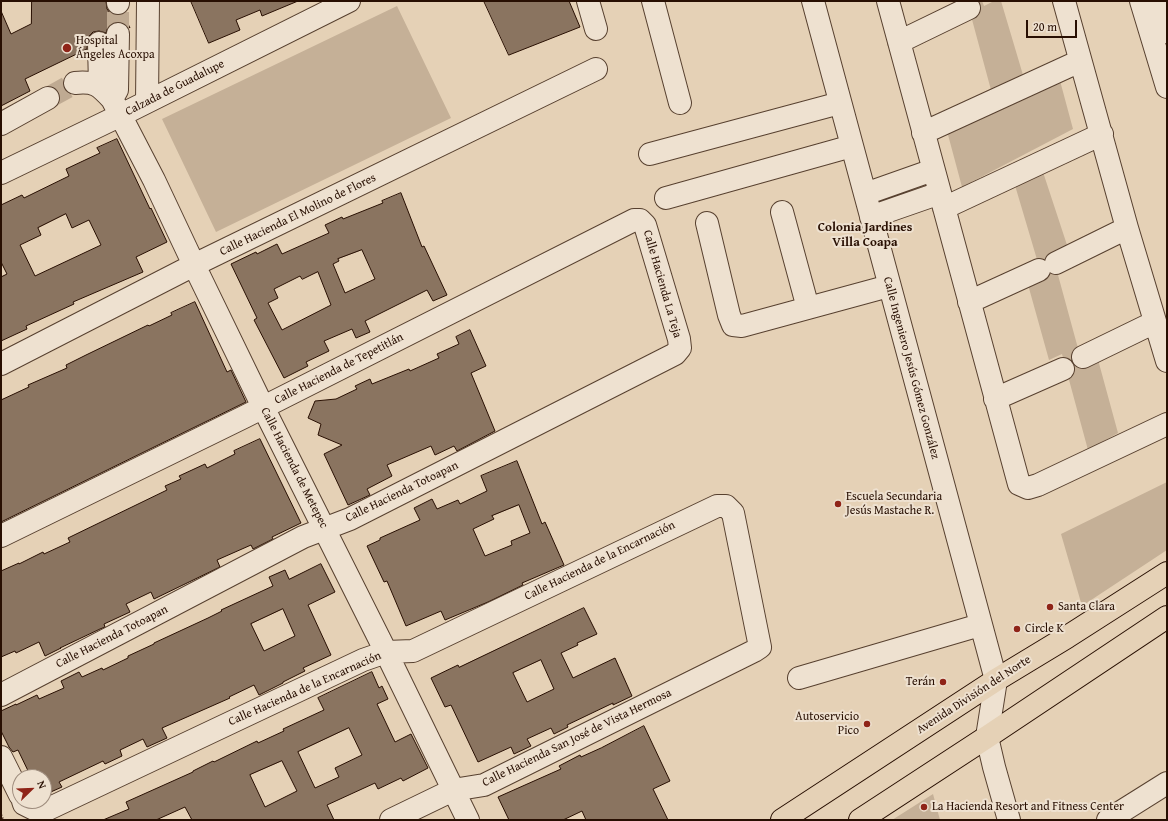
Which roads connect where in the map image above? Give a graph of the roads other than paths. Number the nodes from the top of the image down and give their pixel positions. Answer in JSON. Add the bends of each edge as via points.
{"nodes":[{"id":1,"x":148,"y":1,"type":"edge"},
{"id":2,"x":349,"y":1,"type":"edge"},
{"id":3,"x":588,"y":1,"type":"edge"},
{"id":4,"x":653,"y":1,"type":"edge"},
{"id":5,"x":813,"y":1,"type":"edge"},
{"id":6,"x":888,"y":1,"type":"edge"},
{"id":7,"x":1064,"y":1,"type":"edge"},
{"id":8,"x":1156,"y":3,"type":"edge"},
{"id":9,"x":978,"y":4,"type":"edge"},
{"id":10,"x":596,"y":29,"type":"dead end"},
{"id":11,"x":1167,"y":32,"type":"edge"},
{"id":12,"x":108,"y":38,"type":"tunnel mouth"},
{"id":13,"x":899,"y":42,"type":"junction"},
{"id":14,"x":1080,"y":61,"type":"junction"},
{"id":15,"x":596,"y":69,"type":"dead end"},
{"id":16,"x":75,"y":83,"type":"tunnel mouth"},
{"id":17,"x":1167,"y":87,"type":"edge"},
{"id":18,"x":48,"y":98,"type":"tunnel mouth"},
{"id":19,"x":111,"y":100,"type":"junction"},
{"id":20,"x":147,"y":102,"type":"junction"},
{"id":21,"x":680,"y":102,"type":"dead end"},
{"id":22,"x":840,"y":103,"type":"junction"},
{"id":23,"x":1,"y":124,"type":"edge"},
{"id":24,"x":924,"y":133,"type":"junction"},
{"id":25,"x":1102,"y":134,"type":"junction"},
{"id":26,"x":852,"y":146,"type":"junction"},
{"id":27,"x":650,"y":154,"type":"dead end"},
{"id":28,"x":934,"y":170,"type":"junction"},
{"id":29,"x":1,"y":173,"type":"edge"},
{"id":30,"x":865,"y":194,"type":"junction"},
{"id":31,"x":666,"y":198,"type":"dead end"},
{"id":32,"x":942,"y":200,"type":"junction"},
{"id":33,"x":782,"y":212,"type":"dead end"},
{"id":34,"x":871,"y":217,"type":"junction"},
{"id":35,"x":634,"y":220,"type":"joint"},
{"id":36,"x":707,"y":223,"type":"dead end"},
{"id":37,"x":1127,"y":228,"type":"junction"},
{"id":38,"x":194,"y":266,"type":"junction"},
{"id":39,"x":889,"y":286,"type":"junction"},
{"id":40,"x":969,"y":302,"type":"junction"},
{"id":41,"x":808,"y":308,"type":"junction"},
{"id":42,"x":1155,"y":322,"type":"junction"},
{"id":43,"x":675,"y":354,"type":"joint"},
{"id":44,"x":1083,"y":357,"type":"dead end"},
{"id":45,"x":1167,"y":361,"type":"edge"},
{"id":46,"x":1,"y":364,"type":"edge"},
{"id":47,"x":1063,"y":369,"type":"dead end"},
{"id":48,"x":995,"y":399,"type":"junction"},
{"id":49,"x":263,"y":407,"type":"junction"},
{"id":50,"x":1167,"y":424,"type":"edge"},
{"id":51,"x":726,"y":506,"type":"joint"},
{"id":52,"x":324,"y":528,"type":"junction"},
{"id":53,"x":1,"y":536,"type":"edge"},
{"id":54,"x":1167,"y":572,"type":"edge"},
{"id":55,"x":1167,"y":616,"type":"edge"},
{"id":56,"x":980,"y":625,"type":"junction"},
{"id":57,"x":386,"y":652,"type":"junction"},
{"id":58,"x":799,"y":678,"type":"dead end"},
{"id":59,"x":996,"y":680,"type":"junction"},
{"id":60,"x":1,"y":695,"type":"edge"},
{"id":61,"x":988,"y":737,"type":"junction"},
{"id":62,"x":1,"y":757,"type":"edge"},
{"id":63,"x":12,"y":779,"type":"edge"},
{"id":64,"x":1167,"y":783,"type":"edge"},
{"id":65,"x":453,"y":790,"type":"junction"},
{"id":66,"x":52,"y":807,"type":"edge"},
{"id":67,"x":391,"y":820,"type":"edge"},
{"id":68,"x":468,"y":820,"type":"edge"},
{"id":69,"x":782,"y":820,"type":"edge"},
{"id":70,"x":860,"y":820,"type":"edge"},
{"id":71,"x":1009,"y":820,"type":"edge"},
{"id":72,"x":1108,"y":820,"type":"edge"}],
"edges":[{"from":1,"to":20,"type":"street"},
{"from":2,"to":20,"type":"street","name":"Calzada de Guadalupe"},
{"from":3,"to":10,"type":"street"},
{"from":4,"to":21,"type":"street"},
{"from":5,"to":22,"type":"street","name":"Calle Ingeniero Jesús Gómez González"},
{"from":6,"to":13,"type":"street"},
{"from":7,"to":14,"type":"street"},
{"from":8,"to":11,"type":"street"},
{"from":8,"to":17,"type":"street"},
{"from":9,"to":13,"type":"street"},
{"from":12,"to":19,"type":"street"},
{"from":13,"to":24,"type":"street"},
{"from":14,"to":24,"type":"street"},
{"from":14,"to":25,"type":"street"},
{"from":15,"to":38,"type":"street","name":"Calle Hacienda El Molino de Flores"},
{"from":16,"to":19,"type":"street","via":[[85,82]]},
{"from":18,"to":23,"type":"street"},
{"from":19,"to":20,"type":"street","name":"Calzada de Guadalupe"},
{"from":19,"to":29,"type":"street","name":"Calzada de Guadalupe"},
{"from":19,"to":38,"type":"street","name":"Calle Hacienda de Metepec"},
{"from":22,"to":26,"type":"street","name":"Calle Ingeniero Jesús Gómez González"},
{"from":22,"to":27,"type":"street"},
{"from":24,"to":28,"type":"street"},
{"from":25,"to":32,"type":"street"},
{"from":25,"to":37,"type":"street"},
{"from":26,"to":30,"type":"street","name":"Calle Ingeniero Jesús Gómez González"},
{"from":26,"to":31,"type":"street"},
{"from":28,"to":30,"type":"street"},
{"from":28,"to":32,"type":"street"},
{"from":30,"to":34,"type":"street","name":"Calle Ingeniero Jesús Gómez González"},
{"from":32,"to":34,"type":"street"},
{"from":32,"to":40,"type":"street"},
{"from":33,"to":41,"type":"street"},
{"from":34,"to":39,"type":"street","name":"Calle Ingeniero Jesús Gómez González"},
{"from":35,"to":43,"type":"street","name":"Calle Hacienda La Teja","via":[[640,220],[645,225],[679,339],[680,348]]},
{"from":35,"to":49,"type":"street","name":"Calle Hacienda de Tepetitlán"},
{"from":36,"to":41,"type":"street","via":[[733,325],[742,326]]},
{"from":37,"to":40,"type":"street"},
{"from":37,"to":42,"type":"street"},
{"from":38,"to":46,"type":"street","name":"Calle Hacienda El Molino de Flores"},
{"from":38,"to":49,"type":"street","name":"Calle Hacienda de Metepec"},
{"from":39,"to":41,"type":"street"},
{"from":39,"to":56,"type":"street","name":"Calle Ingeniero Jesús Gómez González"},
{"from":40,"to":48,"type":"street"},
{"from":42,"to":44,"type":"street"},
{"from":42,"to":45,"type":"street"},
{"from":43,"to":52,"type":"street","name":"Calle Hacienda Totoapan","via":[[350,518]]},
{"from":47,"to":48,"type":"street"},
{"from":48,"to":50,"type":"street","via":[[1018,484],[1028,488]]},
{"from":49,"to":52,"type":"street","name":"Calle Hacienda de Metepec"},
{"from":49,"to":53,"type":"street","name":"Calle Hacienda de Tepetitlán"},
{"from":51,"to":57,"type":"street","name":"Calle Hacienda de la Encarnación","via":[[717,506],[413,651]]},
{"from":51,"to":65,"type":"street","name":"Calle Hacienda San José de Vista Hermosa","via":[[733,513],[760,646],[747,655],[484,785]]},
{"from":52,"to":57,"type":"street","name":"Calle Hacienda de Metepec"},
{"from":52,"to":60,"type":"street","name":"Calle Hacienda Totoapan"},
{"from":54,"to":59,"type":"main road","name":"Avenida División del Norte"},
{"from":55,"to":61,"type":"main road"},
{"from":56,"to":58,"type":"street"},
{"from":56,"to":59,"type":"street","name":"Calle Ingeniero Jesús Gómez González"},
{"from":57,"to":65,"type":"street","name":"Calle Hacienda de Metepec"},
{"from":57,"to":66,"type":"street","name":"Calle Hacienda de la Encarnación","via":[[363,660]]},
{"from":59,"to":61,"type":"street","name":"Calle Ingeniero Jesús Gómez González"},
{"from":59,"to":69,"type":"main road","name":"Avenida División del Norte"},
{"from":61,"to":70,"type":"main road"},
{"from":61,"to":71,"type":"street","name":"Calle Ingeniero Jesús Gómez González"},
{"from":62,"to":63,"type":"street"},
{"from":64,"to":72,"type":"street"},
{"from":65,"to":67,"type":"street","name":"Calle Hacienda San José de Vista Hermosa"},
{"from":65,"to":68,"type":"street","name":"Calle Hacienda de Metepec"}]}
